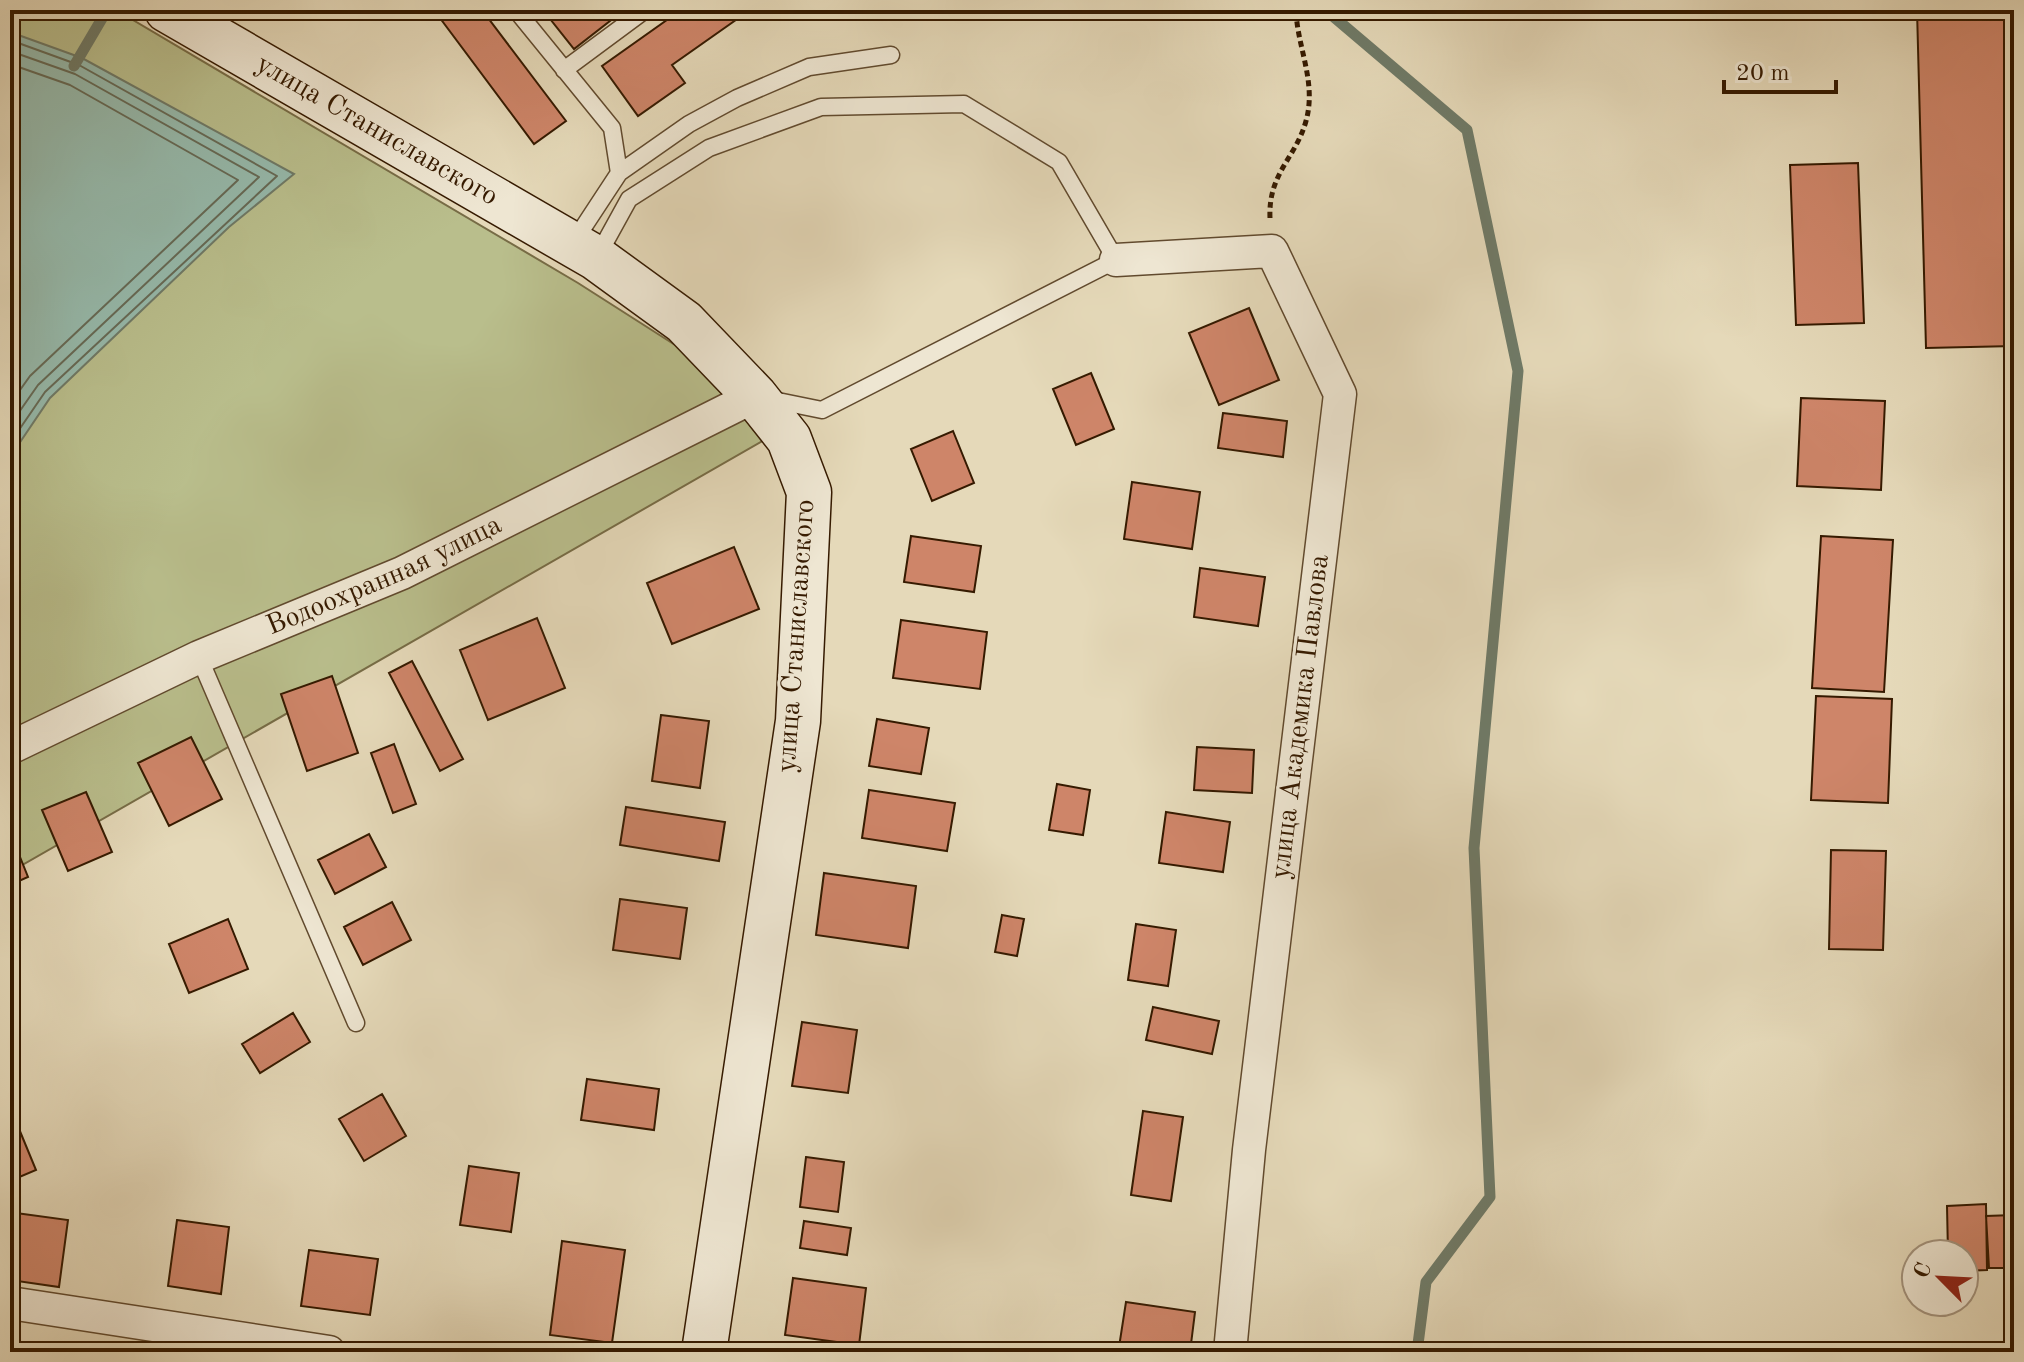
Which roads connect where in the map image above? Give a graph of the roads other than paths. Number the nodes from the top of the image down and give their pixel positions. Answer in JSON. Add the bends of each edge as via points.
{"nodes":[{"id":1,"x":167,"y":10,"type":"edge"},
{"id":2,"x":516,"y":10,"type":"edge"},
{"id":3,"x":645,"y":10,"type":"edge"},
{"id":4,"x":891,"y":55,"type":"dead end"},
{"id":5,"x":564,"y":70,"type":"junction"},
{"id":6,"x":619,"y":173,"type":"junction"},
{"id":7,"x":584,"y":251,"type":"junction"},
{"id":8,"x":1116,"y":260,"type":"junction"},
{"id":9,"x":755,"y":396,"type":"junction"},
{"id":10,"x":199,"y":657,"type":"junction"},
{"id":11,"x":10,"y":748,"type":"edge"},
{"id":12,"x":356,"y":1023,"type":"dead end"},
{"id":13,"x":10,"y":1303,"type":"edge"},
{"id":14,"x":329,"y":1352,"type":"edge"},
{"id":15,"x":704,"y":1352,"type":"edge"},
{"id":16,"x":1230,"y":1352,"type":"edge"}],
"edges":[{"from":1,"to":7,"type":"street","name":"улица Станиславского"},
{"from":2,"to":5,"type":"lane"},
{"from":3,"to":5,"type":"lane"},
{"from":4,"to":6,"type":"lane","via":[[795,73],[689,124]]},
{"from":5,"to":6,"type":"lane","via":[[612,128]]},
{"from":6,"to":7,"type":"lane"},
{"from":7,"to":8,"type":"lane","via":[[629,199],[709,148],[821,107],[964,104],[1059,162]]},
{"from":7,"to":9,"type":"street","name":"улица Станиславского","via":[[684,322]]},
{"from":8,"to":9,"type":"lane","via":[[822,410]]},
{"from":8,"to":16,"type":"street","name":"улица Академика Павлова","via":[[1272,251],[1340,394],[1249,1150]]},
{"from":9,"to":10,"type":"street","name":"Водоохранная улица","via":[[402,573]]},
{"from":9,"to":15,"type":"street","name":"улица Станиславского","via":[[789,439],[809,492],[798,721]]},
{"from":10,"to":11,"type":"street","name":"Водоохранная улица"},
{"from":10,"to":12,"type":"lane"},
{"from":13,"to":14,"type":"street"}]}
